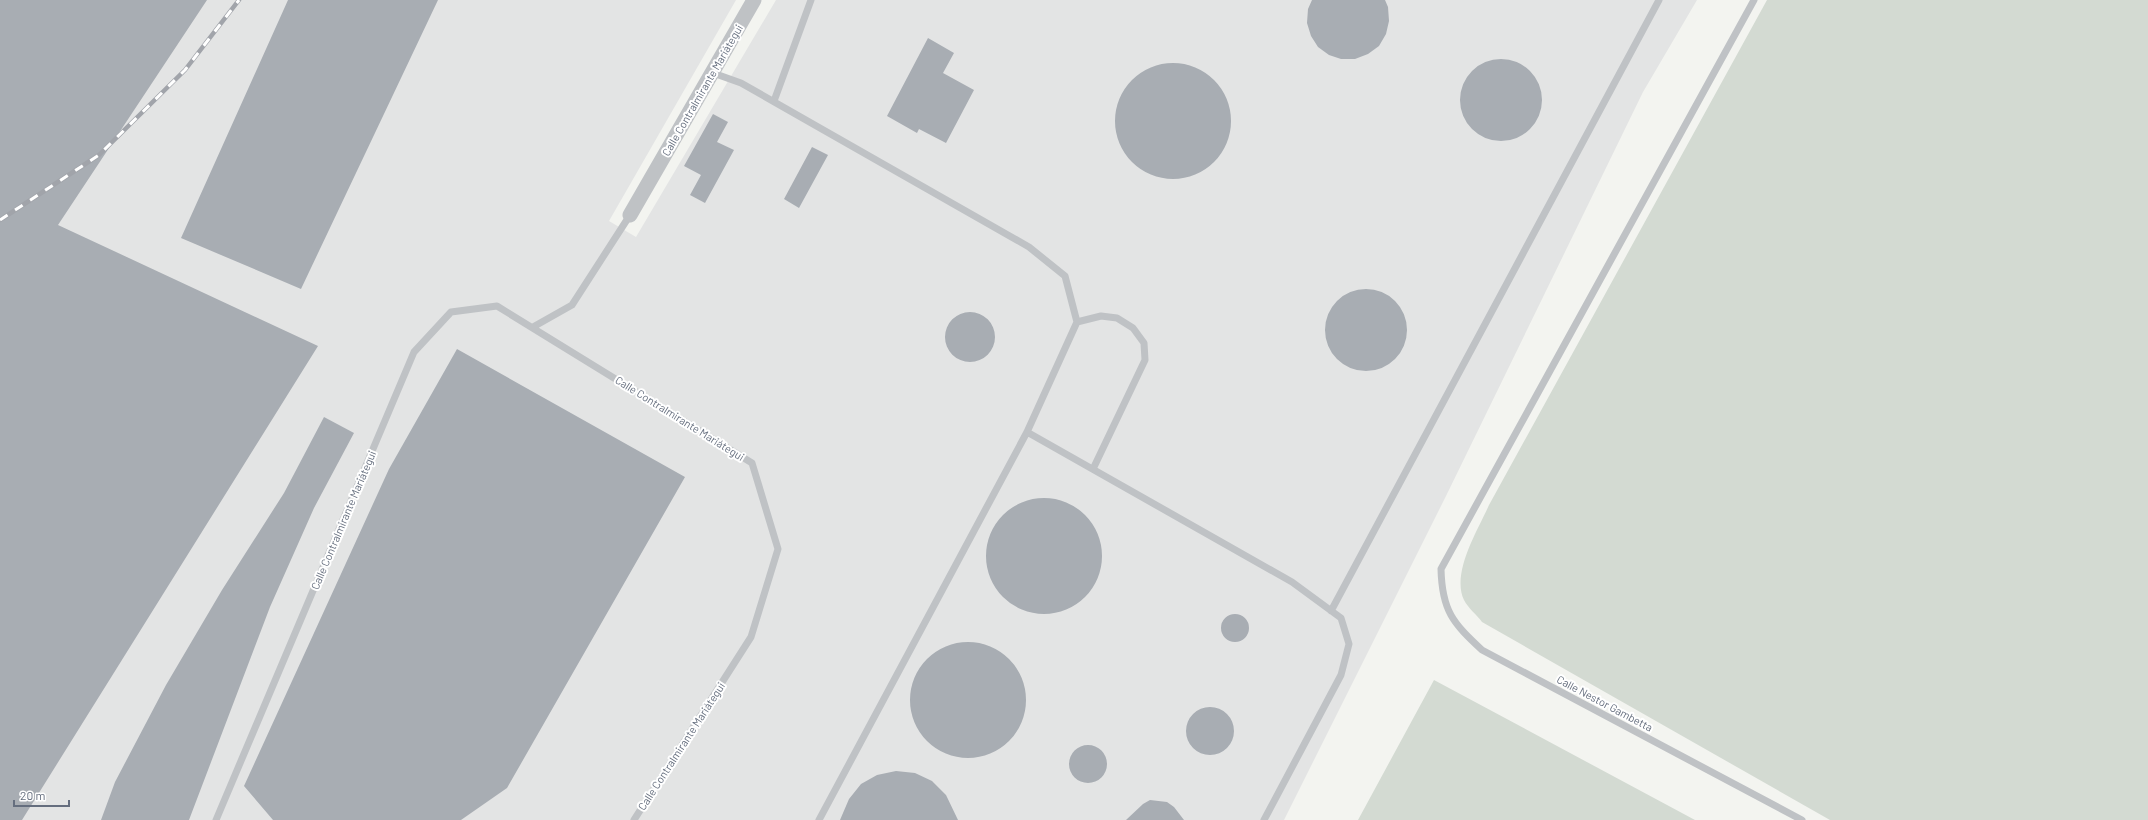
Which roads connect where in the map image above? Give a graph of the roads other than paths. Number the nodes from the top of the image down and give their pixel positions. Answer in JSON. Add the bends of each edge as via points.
{"nodes":[{"id":1,"x":754,"y":0,"type":"edge"},
{"id":2,"x":811,"y":0,"type":"edge"},
{"id":3,"x":1660,"y":0,"type":"edge"},
{"id":4,"x":1754,"y":0,"type":"edge"},
{"id":5,"x":713,"y":73,"type":"junction"},
{"id":6,"x":774,"y":101,"type":"junction"},
{"id":7,"x":630,"y":215,"type":"joint"},
{"id":8,"x":1077,"y":322,"type":"junction"},
{"id":9,"x":533,"y":327,"type":"junction"},
{"id":10,"x":1027,"y":432,"type":"junction"},
{"id":11,"x":1093,"y":469,"type":"junction"},
{"id":12,"x":1331,"y":611,"type":"junction"},
{"id":13,"x":216,"y":820,"type":"edge"},
{"id":14,"x":634,"y":820,"type":"edge"},
{"id":15,"x":819,"y":820,"type":"edge"},
{"id":16,"x":1264,"y":820,"type":"edge"},
{"id":17,"x":1802,"y":820,"type":"edge"}],
"edges":[{"from":1,"to":5,"type":"street","name":"Calle Contralmirante Mariátegui"},
{"from":2,"to":6,"type":"lane"},
{"from":3,"to":12,"type":"lane"},
{"from":4,"to":17,"type":"lane","name":"Calle Nestor Gambetta","via":[[1441,569],[1444,598],[1449,614],[1482,650]]},
{"from":5,"to":6,"type":"lane","via":[[741,83]]},
{"from":5,"to":7,"type":"street","name":"Calle Contralmirante Mariátegui"},
{"from":6,"to":8,"type":"lane","via":[[1030,247],[1065,276]]},
{"from":7,"to":9,"type":"lane","name":"Calle Contralmirante Mariátegui","via":[[572,305]]},
{"from":8,"to":10,"type":"lane"},
{"from":8,"to":11,"type":"lane","via":[[1101,316],[1117,318],[1133,328],[1144,343],[1145,360]]},
{"from":9,"to":13,"type":"lane","name":"Calle Contralmirante Mariátegui","via":[[497,306],[451,312],[414,352]]},
{"from":9,"to":14,"type":"lane","name":"Calle Contralmirante Mariátegui","via":[[752,463],[778,549],[751,637]]},
{"from":10,"to":11,"type":"lane"},
{"from":10,"to":15,"type":"lane"},
{"from":11,"to":12,"type":"lane","via":[[1292,582]]},
{"from":12,"to":16,"type":"lane","via":[[1341,618],[1350,644],[1341,675]]}]}
